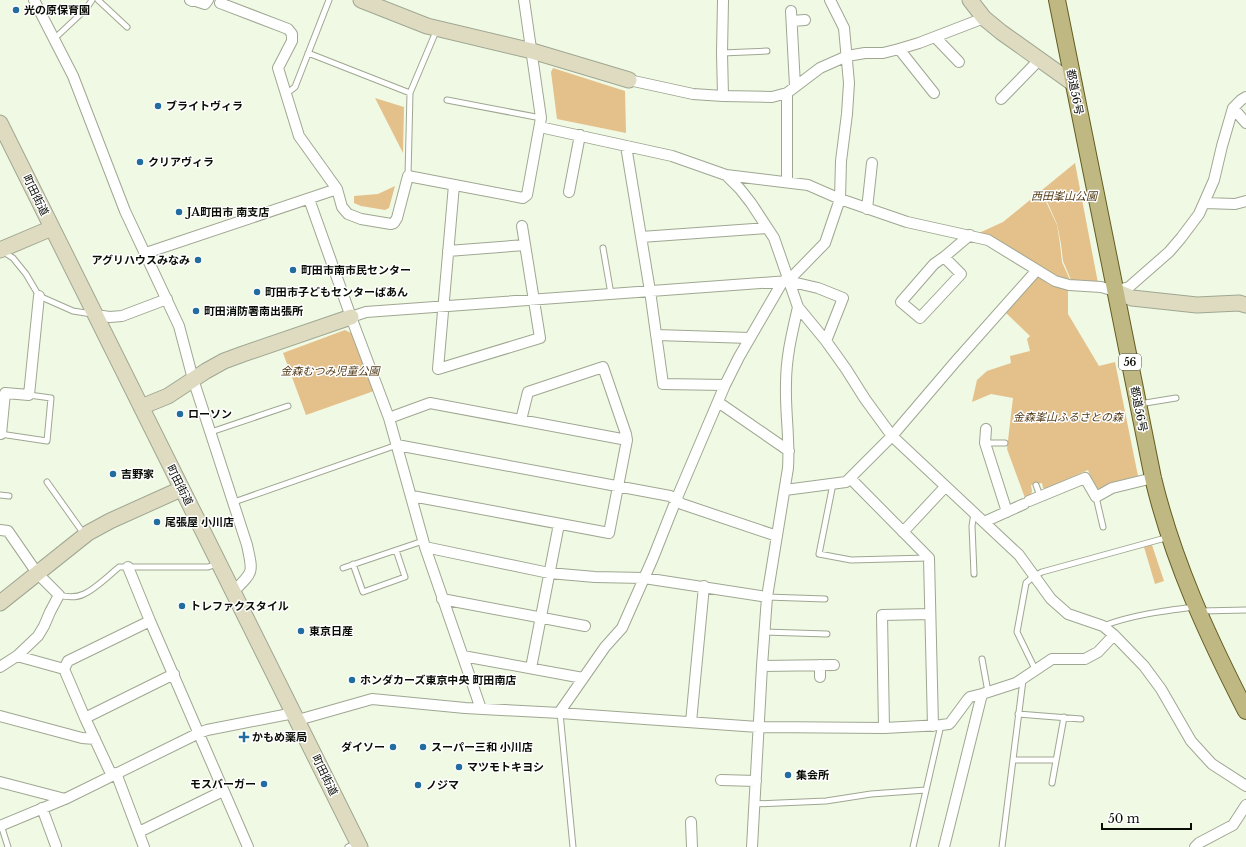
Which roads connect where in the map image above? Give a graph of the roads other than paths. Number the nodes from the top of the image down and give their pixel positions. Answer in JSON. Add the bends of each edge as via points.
{"nodes":[{"id":1,"x":34,"y":0,"type":"edge"},
{"id":2,"x":92,"y":0,"type":"edge"},
{"id":3,"x":98,"y":0,"type":"edge"},
{"id":4,"x":190,"y":0,"type":"edge"},
{"id":5,"x":208,"y":0,"type":"edge"},
{"id":6,"x":222,"y":0,"type":"edge"},
{"id":7,"x":329,"y":0,"type":"edge"},
{"id":8,"x":361,"y":0,"type":"edge"},
{"id":9,"x":524,"y":0,"type":"edge"},
{"id":10,"x":722,"y":0,"type":"edge"},
{"id":11,"x":830,"y":0,"type":"edge"},
{"id":12,"x":970,"y":0,"type":"edge"},
{"id":13,"x":1057,"y":0,"type":"edge"},
{"id":14,"x":984,"y":18,"type":"junction"},
{"id":15,"x":805,"y":20,"type":"dead end"},
{"id":16,"x":127,"y":27,"type":"dead end"},
{"id":17,"x":437,"y":28,"type":"junction"},
{"id":18,"x":935,"y":37,"type":"junction"},
{"id":19,"x":54,"y":39,"type":"junction"},
{"id":20,"x":899,"y":49,"type":"junction"},
{"id":21,"x":532,"y":51,"type":"junction"},
{"id":22,"x":767,"y":51,"type":"dead end"},
{"id":23,"x":308,"y":53,"type":"junction"},
{"id":24,"x":722,"y":53,"type":"junction"},
{"id":25,"x":847,"y":56,"type":"junction"},
{"id":26,"x":1039,"y":60,"type":"junction"},
{"id":27,"x":959,"y":62,"type":"dead end"},
{"id":28,"x":629,"y":80,"type":"joint"},
{"id":29,"x":1074,"y":84,"type":"junction"},
{"id":30,"x":795,"y":86,"type":"junction"},
{"id":31,"x":410,"y":93,"type":"junction"},
{"id":32,"x":787,"y":93,"type":"junction"},
{"id":33,"x":934,"y":93,"type":"dead end"},
{"id":34,"x":286,"y":94,"type":"junction"},
{"id":35,"x":723,"y":96,"type":"junction"},
{"id":36,"x":1246,"y":97,"type":"edge"},
{"id":37,"x":1001,"y":99,"type":"dead end"},
{"id":38,"x":447,"y":100,"type":"dead end"},
{"id":39,"x":1233,"y":108,"type":"junction"},
{"id":40,"x":541,"y":122,"type":"junction"},
{"id":41,"x":0,"y":123,"type":"edge"},
{"id":42,"x":1246,"y":123,"type":"edge"},
{"id":43,"x":580,"y":135,"type":"junction"},
{"id":44,"x":626,"y":146,"type":"junction"},
{"id":45,"x":872,"y":163,"type":"dead end"},
{"id":46,"x":726,"y":175,"type":"junction"},
{"id":47,"x":408,"y":176,"type":"junction"},
{"id":48,"x":787,"y":182,"type":"junction"},
{"id":49,"x":454,"y":185,"type":"junction"},
{"id":50,"x":337,"y":189,"type":"junction"},
{"id":51,"x":569,"y":192,"type":"dead end"},
{"id":52,"x":309,"y":199,"type":"junction"},
{"id":53,"x":840,"y":200,"type":"junction"},
{"id":54,"x":1246,"y":202,"type":"edge"},
{"id":55,"x":1205,"y":203,"type":"junction"},
{"id":56,"x":867,"y":209,"type":"junction"},
{"id":57,"x":522,"y":226,"type":"dead end"},
{"id":58,"x":52,"y":228,"type":"junction"},
{"id":59,"x":766,"y":228,"type":"junction"},
{"id":60,"x":970,"y":235,"type":"junction"},
{"id":61,"x":641,"y":237,"type":"junction"},
{"id":62,"x":525,"y":245,"type":"junction"},
{"id":63,"x":603,"y":248,"type":"dead end"},
{"id":64,"x":0,"y":250,"type":"edge"},
{"id":65,"x":448,"y":251,"type":"junction"},
{"id":66,"x":146,"y":253,"type":"junction"},
{"id":67,"x":944,"y":257,"type":"junction"},
{"id":68,"x":1037,"y":270,"type":"junction"},
{"id":69,"x":786,"y":281,"type":"junction"},
{"id":70,"x":650,"y":291,"type":"junction"},
{"id":71,"x":1115,"y":291,"type":"junction"},
{"id":72,"x":611,"y":294,"type":"junction"},
{"id":73,"x":38,"y":296,"type":"junction"},
{"id":74,"x":167,"y":299,"type":"junction"},
{"id":75,"x":534,"y":300,"type":"junction"},
{"id":76,"x":1246,"y":305,"type":"edge"},
{"id":77,"x":444,"y":307,"type":"junction"},
{"id":78,"x":798,"y":307,"type":"junction"},
{"id":79,"x":95,"y":315,"type":"junction"},
{"id":80,"x":351,"y":317,"type":"junction"},
{"id":81,"x":656,"y":335,"type":"junction"},
{"id":82,"x":750,"y":338,"type":"junction"},
{"id":83,"x":826,"y":341,"type":"junction"},
{"id":84,"x":193,"y":379,"type":"junction"},
{"id":85,"x":725,"y":386,"type":"junction"},
{"id":86,"x":29,"y":396,"type":"junction"},
{"id":87,"x":1176,"y":398,"type":"dead end"},
{"id":88,"x":718,"y":402,"type":"junction"},
{"id":89,"x":1138,"y":405,"type":"junction"},
{"id":90,"x":288,"y":406,"type":"dead end"},
{"id":91,"x":141,"y":407,"type":"junction"},
{"id":92,"x":389,"y":418,"type":"junction"},
{"id":93,"x":521,"y":420,"type":"junction"},
{"id":94,"x":986,"y":429,"type":"dead end"},
{"id":95,"x":211,"y":432,"type":"junction"},
{"id":96,"x":1,"y":434,"type":"edge"},
{"id":97,"x":892,"y":436,"type":"junction"},
{"id":98,"x":627,"y":440,"type":"junction"},
{"id":99,"x":985,"y":443,"type":"junction"},
{"id":100,"x":1005,"y":443,"type":"dead end"},
{"id":101,"x":397,"y":445,"type":"junction"},
{"id":102,"x":789,"y":451,"type":"junction"},
{"id":103,"x":850,"y":478,"type":"junction"},
{"id":104,"x":1153,"y":478,"type":"junction"},
{"id":105,"x":47,"y":482,"type":"dead end"},
{"id":106,"x":832,"y":484,"type":"junction"},
{"id":107,"x":1036,"y":485,"type":"dead end"},
{"id":108,"x":618,"y":487,"type":"junction"},
{"id":109,"x":945,"y":487,"type":"junction"},
{"id":110,"x":181,"y":489,"type":"junction"},
{"id":111,"x":785,"y":490,"type":"junction"},
{"id":112,"x":0,"y":495,"type":"edge"},
{"id":113,"x":9,"y":496,"type":"dead end"},
{"id":114,"x":412,"y":496,"type":"junction"},
{"id":115,"x":1040,"y":496,"type":"junction"},
{"id":116,"x":1096,"y":497,"type":"junction"},
{"id":117,"x":676,"y":500,"type":"junction"},
{"id":118,"x":234,"y":502,"type":"junction"},
{"id":119,"x":1007,"y":512,"type":"junction"},
{"id":120,"x":974,"y":514,"type":"junction"},
{"id":121,"x":984,"y":522,"type":"junction"},
{"id":122,"x":559,"y":524,"type":"junction"},
{"id":123,"x":1103,"y":527,"type":"dead end"},
{"id":124,"x":0,"y":530,"type":"edge"},
{"id":125,"x":903,"y":532,"type":"junction"},
{"id":126,"x":85,"y":535,"type":"junction"},
{"id":127,"x":777,"y":536,"type":"junction"},
{"id":128,"x":1170,"y":537,"type":"junction"},
{"id":129,"x":424,"y":544,"type":"junction"},
{"id":130,"x":396,"y":550,"type":"junction"},
{"id":131,"x":929,"y":558,"type":"junction"},
{"id":132,"x":219,"y":562,"type":"junction"},
{"id":133,"x":353,"y":564,"type":"junction"},
{"id":134,"x":128,"y":567,"type":"junction"},
{"id":135,"x":342,"y":568,"type":"dead end"},
{"id":136,"x":549,"y":572,"type":"junction"},
{"id":137,"x":37,"y":573,"type":"junction"},
{"id":138,"x":974,"y":574,"type":"dead end"},
{"id":139,"x":1034,"y":576,"type":"junction"},
{"id":140,"x":644,"y":578,"type":"junction"},
{"id":141,"x":704,"y":586,"type":"junction"},
{"id":142,"x":234,"y":591,"type":"junction"},
{"id":143,"x":58,"y":595,"type":"junction"},
{"id":144,"x":767,"y":596,"type":"junction"},
{"id":145,"x":442,"y":599,"type":"junction"},
{"id":146,"x":825,"y":599,"type":"dead end"},
{"id":147,"x":0,"y":603,"type":"edge"},
{"id":148,"x":1197,"y":609,"type":"junction"},
{"id":149,"x":1246,"y":610,"type":"edge"},
{"id":150,"x":930,"y":614,"type":"junction"},
{"id":151,"x":541,"y":618,"type":"junction"},
{"id":152,"x":150,"y":620,"type":"junction"},
{"id":153,"x":585,"y":626,"type":"dead end"},
{"id":154,"x":1103,"y":626,"type":"junction"},
{"id":155,"x":764,"y":632,"type":"junction"},
{"id":156,"x":827,"y":634,"type":"dead end"},
{"id":157,"x":1114,"y":635,"type":"junction"},
{"id":158,"x":16,"y":656,"type":"junction"},
{"id":159,"x":463,"y":656,"type":"junction"},
{"id":160,"x":982,"y":659,"type":"dead end"},
{"id":161,"x":820,"y":665,"type":"junction"},
{"id":162,"x":834,"y":665,"type":"dead end"},
{"id":163,"x":762,"y":666,"type":"junction"},
{"id":164,"x":0,"y":667,"type":"edge"},
{"id":165,"x":531,"y":668,"type":"junction"},
{"id":166,"x":64,"y":669,"type":"junction"},
{"id":167,"x":1036,"y":671,"type":"junction"},
{"id":168,"x":174,"y":674,"type":"junction"},
{"id":169,"x":820,"y":677,"type":"dead end"},
{"id":170,"x":584,"y":678,"type":"junction"},
{"id":171,"x":1023,"y":679,"type":"junction"},
{"id":172,"x":985,"y":693,"type":"junction"},
{"id":173,"x":481,"y":708,"type":"junction"},
{"id":174,"x":1246,"y":711,"type":"edge"},
{"id":175,"x":560,"y":713,"type":"junction"},
{"id":176,"x":1018,"y":714,"type":"junction"},
{"id":177,"x":0,"y":716,"type":"edge"},
{"id":178,"x":296,"y":717,"type":"junction"},
{"id":179,"x":85,"y":718,"type":"junction"},
{"id":180,"x":1064,"y":718,"type":"junction"},
{"id":181,"x":1081,"y":719,"type":"dead end"},
{"id":182,"x":691,"y":722,"type":"junction"},
{"id":183,"x":937,"y":725,"type":"junction"},
{"id":184,"x":758,"y":727,"type":"junction"},
{"id":185,"x":884,"y":728,"type":"junction"},
{"id":186,"x":199,"y":733,"type":"junction"},
{"id":187,"x":95,"y":740,"type":"junction"},
{"id":188,"x":1012,"y":760,"type":"junction"},
{"id":189,"x":1056,"y":760,"type":"junction"},
{"id":190,"x":114,"y":775,"type":"junction"},
{"id":191,"x":721,"y":780,"type":"dead end"},
{"id":192,"x":756,"y":781,"type":"junction"},
{"id":193,"x":0,"y":782,"type":"edge"},
{"id":194,"x":1052,"y":783,"type":"dead end"},
{"id":195,"x":1246,"y":786,"type":"edge"},
{"id":196,"x":926,"y":790,"type":"junction"},
{"id":197,"x":223,"y":791,"type":"junction"},
{"id":198,"x":65,"y":799,"type":"junction"},
{"id":199,"x":754,"y":804,"type":"junction"},
{"id":200,"x":1246,"y":805,"type":"edge"},
{"id":201,"x":42,"y":808,"type":"junction"},
{"id":202,"x":690,"y":822,"type":"dead end"},
{"id":203,"x":0,"y":825,"type":"edge"},
{"id":204,"x":139,"y":832,"type":"junction"},
{"id":205,"x":355,"y":845,"type":"edge"},
{"id":206,"x":56,"y":846,"type":"dead end"},
{"id":207,"x":8,"y":847,"type":"edge"},
{"id":208,"x":144,"y":847,"type":"edge"},
{"id":209,"x":248,"y":847,"type":"edge"},
{"id":210,"x":573,"y":847,"type":"edge"},
{"id":211,"x":692,"y":847,"type":"edge"},
{"id":212,"x":752,"y":847,"type":"edge"},
{"id":213,"x":912,"y":847,"type":"edge"},
{"id":214,"x":944,"y":847,"type":"edge"},
{"id":215,"x":1002,"y":847,"type":"edge"},
{"id":216,"x":1195,"y":847,"type":"edge"}],
"edges":[{"from":1,"to":19,"type":"street"},
{"from":2,"to":19,"type":"lane"},
{"from":3,"to":16,"type":"lane"},
{"from":4,"to":5,"type":"street","via":[[205,4]]},
{"from":6,"to":34,"type":"street","via":[[220,3],[288,29],[292,34],[292,41],[278,68]]},
{"from":7,"to":23,"type":"lane"},
{"from":8,"to":17,"type":"street"},
{"from":9,"to":21,"type":"street"},
{"from":10,"to":24,"type":"street"},
{"from":11,"to":25,"type":"street","via":[[844,28]]},
{"from":12,"to":14,"type":"street"},
{"from":13,"to":29,"type":"main road","name":"都道56号","number":"56"},
{"from":14,"to":18,"type":"street"},
{"from":14,"to":26,"type":"street"},
{"from":15,"to":30,"type":"street","via":[[791,16]]},
{"from":17,"to":21,"type":"street"},
{"from":17,"to":31,"type":"lane"},
{"from":18,"to":20,"type":"street"},
{"from":18,"to":27,"type":"street"},
{"from":19,"to":66,"type":"street","via":[[73,76],[126,211]]},
{"from":20,"to":25,"type":"street"},
{"from":20,"to":33,"type":"street"},
{"from":21,"to":28,"type":"street"},
{"from":21,"to":40,"type":"street"},
{"from":22,"to":24,"type":"lane"},
{"from":23,"to":31,"type":"lane"},
{"from":23,"to":34,"type":"lane","via":[[295,87]]},
{"from":24,"to":35,"type":"street"},
{"from":25,"to":30,"type":"street","via":[[820,68]]},
{"from":25,"to":53,"type":"street","via":[[849,83]]},
{"from":26,"to":29,"type":"street"},
{"from":26,"to":37,"type":"street"},
{"from":28,"to":35,"type":"street","via":[[693,94]]},
{"from":29,"to":71,"type":"main road","name":"都道56号","number":"56"},
{"from":30,"to":32,"type":"street"},
{"from":31,"to":47,"type":"lane"},
{"from":32,"to":35,"type":"street","via":[[772,97]]},
{"from":32,"to":48,"type":"street"},
{"from":34,"to":50,"type":"street","via":[[299,136]]},
{"from":36,"to":39,"type":"street"},
{"from":38,"to":40,"type":"lane"},
{"from":39,"to":42,"type":"street"},
{"from":39,"to":55,"type":"street","via":[[1214,180]]},
{"from":40,"to":43,"type":"street"},
{"from":40,"to":49,"type":"street","via":[[527,195],[523,198]]},
{"from":41,"to":58,"type":"street","name":"町田街道"},
{"from":43,"to":44,"type":"street"},
{"from":43,"to":51,"type":"street"},
{"from":44,"to":46,"type":"street","via":[[672,156]]},
{"from":44,"to":61,"type":"street"},
{"from":45,"to":56,"type":"street"},
{"from":46,"to":48,"type":"street"},
{"from":46,"to":59,"type":"street","via":[[751,203]]},
{"from":47,"to":49,"type":"street"},
{"from":47,"to":50,"type":"street","via":[[397,218],[391,224],[361,220],[348,214],[342,207]]},
{"from":48,"to":53,"type":"street","via":[[808,185]]},
{"from":49,"to":65,"type":"street"},
{"from":50,"to":52,"type":"street"},
{"from":52,"to":66,"type":"street"},
{"from":52,"to":80,"type":"street"},
{"from":53,"to":56,"type":"street"},
{"from":53,"to":69,"type":"street","via":[[825,243]]},
{"from":54,"to":55,"type":"street"},
{"from":55,"to":71,"type":"street","via":[[1191,226],[1168,252],[1129,287]]},
{"from":56,"to":60,"type":"street","via":[[907,222]]},
{"from":57,"to":62,"type":"street"},
{"from":58,"to":64,"type":"street"},
{"from":58,"to":79,"type":"street","name":"町田街道"},
{"from":59,"to":61,"type":"street"},
{"from":59,"to":69,"type":"street","via":[[774,238]]},
{"from":60,"to":67,"type":"street"},
{"from":60,"to":68,"type":"street","via":[[988,240]]},
{"from":61,"to":70,"type":"street"},
{"from":62,"to":65,"type":"street"},
{"from":62,"to":75,"type":"street"},
{"from":63,"to":72,"type":"lane"},
{"from":64,"to":73,"type":"lane","via":[[13,258],[26,274]]},
{"from":65,"to":77,"type":"street"},
{"from":66,"to":74,"type":"street"},
{"from":67,"to":67,"type":"street","via":[[934,264],[901,302],[920,318],[961,274]]},
{"from":68,"to":71,"type":"street","via":[[1055,281],[1069,285],[1101,287]]},
{"from":68,"to":97,"type":"street"},
{"from":69,"to":70,"type":"street"},
{"from":69,"to":78,"type":"street"},
{"from":69,"to":82,"type":"street"},
{"from":69,"to":83,"type":"street","via":[[818,288],[844,298]]},
{"from":70,"to":72,"type":"street"},
{"from":70,"to":81,"type":"street"},
{"from":71,"to":76,"type":"street","via":[[1132,298],[1197,305],[1239,302]]},
{"from":71,"to":89,"type":"main road","name":"都道56号","number":"56"},
{"from":72,"to":75,"type":"street"},
{"from":73,"to":79,"type":"lane","via":[[73,311]]},
{"from":73,"to":86,"type":"street"},
{"from":74,"to":79,"type":"street","via":[[122,316]]},
{"from":74,"to":84,"type":"street","via":[[179,326]]},
{"from":75,"to":77,"type":"street"},
{"from":75,"to":77,"type":"street","via":[[540,338],[438,369]]},
{"from":77,"to":80,"type":"street","via":[[366,312]]},
{"from":78,"to":83,"type":"street"},
{"from":78,"to":102,"type":"street","via":[[788,354],[786,385]]},
{"from":79,"to":91,"type":"street","name":"町田街道"},
{"from":80,"to":84,"type":"street","via":[[243,354]]},
{"from":80,"to":92,"type":"street"},
{"from":81,"to":82,"type":"street"},
{"from":81,"to":85,"type":"street","via":[[662,384]]},
{"from":82,"to":85,"type":"street"},
{"from":83,"to":97,"type":"street"},
{"from":84,"to":91,"type":"street","via":[[168,396]]},
{"from":84,"to":95,"type":"street"},
{"from":85,"to":88,"type":"street"},
{"from":86,"to":96,"type":"street","via":[[5,393]]},
{"from":86,"to":96,"type":"lane","via":[[51,398],[47,441]]},
{"from":87,"to":89,"type":"lane"},
{"from":88,"to":102,"type":"street"},
{"from":88,"to":117,"type":"street"},
{"from":89,"to":104,"type":"main road","name":"都道56号","number":"56"},
{"from":90,"to":95,"type":"lane"},
{"from":91,"to":110,"type":"street","name":"町田街道"},
{"from":92,"to":93,"type":"street","via":[[430,403]]},
{"from":92,"to":101,"type":"street"},
{"from":93,"to":98,"type":"street"},
{"from":93,"to":98,"type":"street","via":[[528,392],[603,367]]},
{"from":94,"to":99,"type":"street"},
{"from":95,"to":118,"type":"street"},
{"from":97,"to":103,"type":"street"},
{"from":97,"to":109,"type":"street"},
{"from":98,"to":108,"type":"street"},
{"from":99,"to":100,"type":"lane"},
{"from":99,"to":119,"type":"street"},
{"from":101,"to":108,"type":"street"},
{"from":101,"to":114,"type":"street"},
{"from":101,"to":118,"type":"lane"},
{"from":102,"to":111,"type":"street"},
{"from":103,"to":106,"type":"street","via":[[846,482]]},
{"from":103,"to":125,"type":"street"},
{"from":104,"to":116,"type":"street","via":[[1112,488]]},
{"from":104,"to":128,"type":"main road","name":"都道56号","number":"56"},
{"from":105,"to":126,"type":"lane"},
{"from":106,"to":111,"type":"street"},
{"from":106,"to":131,"type":"lane","via":[[819,554],[851,560]]},
{"from":107,"to":115,"type":"lane"},
{"from":108,"to":117,"type":"street","via":[[670,496]]},
{"from":108,"to":122,"type":"street","via":[[609,533]]},
{"from":109,"to":120,"type":"street"},
{"from":109,"to":125,"type":"street"},
{"from":110,"to":126,"type":"street"},
{"from":110,"to":132,"type":"street","name":"町田街道"},
{"from":111,"to":127,"type":"street"},
{"from":112,"to":113,"type":"lane"},
{"from":114,"to":122,"type":"street"},
{"from":114,"to":129,"type":"street"},
{"from":115,"to":116,"type":"street","via":[[1085,478]]},
{"from":115,"to":119,"type":"street"},
{"from":116,"to":123,"type":"lane"},
{"from":117,"to":127,"type":"street"},
{"from":117,"to":140,"type":"street"},
{"from":118,"to":142,"type":"street","via":[[251,564],[249,575]]},
{"from":119,"to":121,"type":"street"},
{"from":120,"to":121,"type":"street"},
{"from":120,"to":138,"type":"lane"},
{"from":121,"to":139,"type":"street","via":[[1019,555]]},
{"from":122,"to":136,"type":"street"},
{"from":124,"to":137,"type":"street","via":[[8,532]]},
{"from":125,"to":131,"type":"street"},
{"from":126,"to":137,"type":"street"},
{"from":127,"to":144,"type":"street"},
{"from":128,"to":139,"type":"lane"},
{"from":128,"to":148,"type":"main road","name":"都道56号","number":"56"},
{"from":129,"to":130,"type":"lane"},
{"from":129,"to":136,"type":"street"},
{"from":129,"to":145,"type":"street"},
{"from":130,"to":133,"type":"lane"},
{"from":130,"to":133,"type":"lane","via":[[406,577],[364,592]]},
{"from":131,"to":150,"type":"street"},
{"from":132,"to":134,"type":"lane","via":[[208,567]]},
{"from":132,"to":142,"type":"street","name":"町田街道"},
{"from":133,"to":135,"type":"lane"},
{"from":134,"to":143,"type":"lane","via":[[119,566],[83,595]]},
{"from":134,"to":152,"type":"street"},
{"from":136,"to":140,"type":"street","via":[[595,577]]},
{"from":136,"to":151,"type":"street"},
{"from":137,"to":143,"type":"street"},
{"from":137,"to":147,"type":"street"},
{"from":139,"to":154,"type":"street","via":[[1051,599],[1068,614]]},
{"from":139,"to":167,"type":"lane","via":[[1026,583],[1017,632]]},
{"from":140,"to":141,"type":"street"},
{"from":140,"to":170,"type":"street","via":[[622,628],[605,647]]},
{"from":141,"to":144,"type":"street"},
{"from":141,"to":182,"type":"street"},
{"from":142,"to":178,"type":"street","name":"町田街道"},
{"from":143,"to":158,"type":"street","via":[[38,636]]},
{"from":144,"to":146,"type":"lane"},
{"from":144,"to":155,"type":"street"},
{"from":145,"to":151,"type":"street"},
{"from":145,"to":159,"type":"street"},
{"from":148,"to":149,"type":"lane"},
{"from":148,"to":154,"type":"lane","via":[[1158,612],[1118,620]]},
{"from":148,"to":174,"type":"main road","name":"都道56号","number":"56"},
{"from":150,"to":183,"type":"street"},
{"from":150,"to":185,"type":"street","via":[[882,615]]},
{"from":151,"to":153,"type":"street"},
{"from":151,"to":165,"type":"street"},
{"from":152,"to":166,"type":"street","via":[[68,662]]},
{"from":152,"to":168,"type":"street"},
{"from":154,"to":157,"type":"street"},
{"from":155,"to":156,"type":"lane"},
{"from":155,"to":163,"type":"street"},
{"from":157,"to":167,"type":"street","via":[[1098,652],[1085,659],[1052,659]]},
{"from":157,"to":195,"type":"street","via":[[1144,666],[1161,689],[1191,741],[1212,764]]},
{"from":158,"to":164,"type":"street"},
{"from":158,"to":166,"type":"street"},
{"from":159,"to":165,"type":"street"},
{"from":159,"to":173,"type":"street"},
{"from":160,"to":172,"type":"lane"},
{"from":161,"to":162,"type":"street"},
{"from":161,"to":163,"type":"street"},
{"from":161,"to":169,"type":"street"},
{"from":163,"to":184,"type":"street"},
{"from":165,"to":170,"type":"street"},
{"from":166,"to":179,"type":"street"},
{"from":167,"to":171,"type":"street"},
{"from":168,"to":179,"type":"street"},
{"from":168,"to":186,"type":"street"},
{"from":170,"to":175,"type":"street"},
{"from":171,"to":172,"type":"street"},
{"from":171,"to":176,"type":"lane"},
{"from":172,"to":183,"type":"street","via":[[970,697],[949,724]]},
{"from":172,"to":214,"type":"street"},
{"from":173,"to":175,"type":"street"},
{"from":173,"to":178,"type":"street","via":[[372,699]]},
{"from":175,"to":182,"type":"street"},
{"from":175,"to":210,"type":"lane"},
{"from":176,"to":180,"type":"lane"},
{"from":176,"to":188,"type":"lane"},
{"from":177,"to":187,"type":"street"},
{"from":178,"to":186,"type":"street"},
{"from":178,"to":205,"type":"street","name":"町田街道"},
{"from":179,"to":187,"type":"street"},
{"from":180,"to":181,"type":"lane"},
{"from":180,"to":189,"type":"lane"},
{"from":182,"to":184,"type":"street"},
{"from":183,"to":185,"type":"street"},
{"from":183,"to":196,"type":"lane"},
{"from":184,"to":185,"type":"street"},
{"from":184,"to":192,"type":"street"},
{"from":186,"to":190,"type":"street"},
{"from":186,"to":197,"type":"street"},
{"from":187,"to":190,"type":"street"},
{"from":188,"to":189,"type":"lane"},
{"from":188,"to":215,"type":"lane"},
{"from":189,"to":194,"type":"lane"},
{"from":190,"to":198,"type":"street"},
{"from":190,"to":204,"type":"street"},
{"from":191,"to":192,"type":"street"},
{"from":192,"to":199,"type":"street"},
{"from":193,"to":198,"type":"street"},
{"from":196,"to":199,"type":"lane","via":[[871,794],[826,801]]},
{"from":196,"to":213,"type":"lane"},
{"from":197,"to":204,"type":"street"},
{"from":197,"to":209,"type":"street"},
{"from":198,"to":201,"type":"street"},
{"from":199,"to":212,"type":"street"},
{"from":200,"to":216,"type":"street","via":[[1233,825]]},
{"from":201,"to":203,"type":"street"},
{"from":201,"to":206,"type":"street"},
{"from":202,"to":211,"type":"street"},
{"from":203,"to":207,"type":"lane"},
{"from":204,"to":208,"type":"street"}]}
